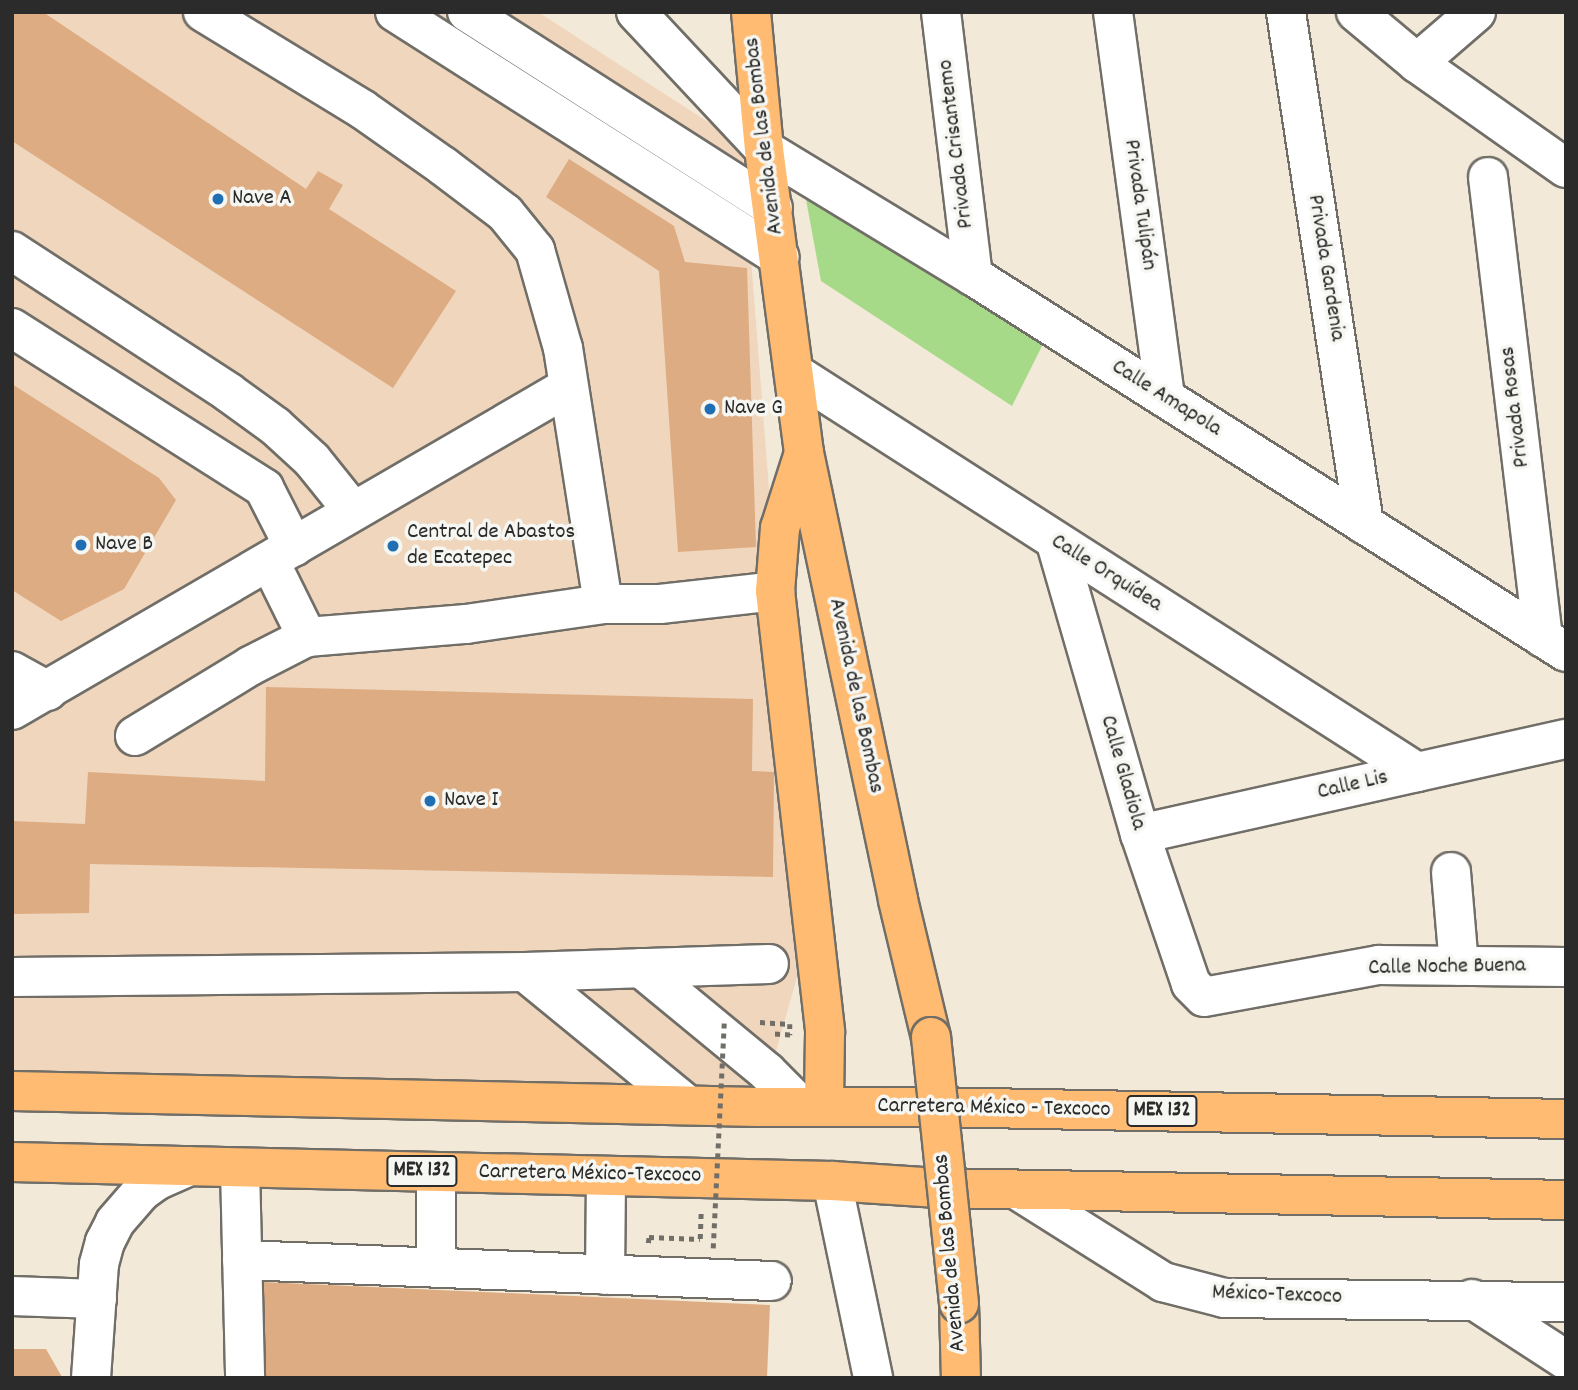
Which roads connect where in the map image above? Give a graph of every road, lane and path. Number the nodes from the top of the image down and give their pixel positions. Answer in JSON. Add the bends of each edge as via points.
{"nodes":[{"id":1,"x":203,"y":12,"type":"edge"},
{"id":2,"x":395,"y":12,"type":"edge"},
{"id":3,"x":467,"y":12,"type":"edge"},
{"id":4,"x":636,"y":12,"type":"edge"},
{"id":5,"x":751,"y":12,"type":"edge"},
{"id":6,"x":941,"y":12,"type":"edge"},
{"id":7,"x":1113,"y":12,"type":"edge"},
{"id":8,"x":1286,"y":12,"type":"edge"},
{"id":9,"x":1356,"y":12,"type":"edge"},
{"id":10,"x":1476,"y":12,"type":"edge"},
{"id":11,"x":1417,"y":63,"type":"junction"},
{"id":12,"x":764,"y":149,"type":"junction"},
{"id":13,"x":1560,"y":155,"type":"edge"},
{"id":14,"x":1488,"y":177,"type":"dead end"},
{"id":15,"x":773,"y":208,"type":"junction"},
{"id":16,"x":12,"y":251,"type":"edge"},
{"id":17,"x":780,"y":257,"type":"junction"},
{"id":18,"x":973,"y":276,"type":"junction"},
{"id":19,"x":12,"y":328,"type":"edge"},
{"id":20,"x":796,"y":374,"type":"junction"},
{"id":21,"x":568,"y":387,"type":"junction"},
{"id":22,"x":1165,"y":398,"type":"junction"},
{"id":23,"x":804,"y":453,"type":"junction"},
{"id":24,"x":353,"y":511,"type":"junction"},
{"id":25,"x":1364,"y":524,"type":"junction"},
{"id":26,"x":1056,"y":543,"type":"junction"},
{"id":27,"x":282,"y":554,"type":"junction"},
{"id":28,"x":775,"y":591,"type":"junction"},
{"id":29,"x":603,"y":604,"type":"junction"},
{"id":30,"x":307,"y":637,"type":"junction"},
{"id":31,"x":1555,"y":645,"type":"edge"},
{"id":32,"x":12,"y":671,"type":"edge"},
{"id":33,"x":48,"y":691,"type":"junction"},
{"id":34,"x":12,"y":710,"type":"edge"},
{"id":35,"x":135,"y":736,"type":"dead end"},
{"id":36,"x":1566,"y":739,"type":"edge"},
{"id":37,"x":1417,"y":772,"type":"junction"},
{"id":38,"x":1140,"y":834,"type":"junction"},
{"id":39,"x":1451,"y":872,"type":"dead end"},
{"id":40,"x":769,"y":964,"type":"dead end"},
{"id":41,"x":1459,"y":966,"type":"junction"},
{"id":42,"x":1566,"y":967,"type":"edge"},
{"id":43,"x":628,"y":968,"type":"junction"},
{"id":44,"x":525,"y":972,"type":"junction"},
{"id":45,"x":12,"y":977,"type":"edge"},
{"id":46,"x":1204,"y":997,"type":"joint"},
{"id":47,"x":724,"y":1020,"type":"dead end"},
{"id":48,"x":12,"y":1091,"type":"edge"},
{"id":49,"x":685,"y":1103,"type":"junction"},
{"id":50,"x":789,"y":1107,"type":"junction"},
{"id":51,"x":1566,"y":1119,"type":"edge"},
{"id":52,"x":12,"y":1163,"type":"edge"},
{"id":53,"x":189,"y":1166,"type":"junction"},
{"id":54,"x":240,"y":1168,"type":"junction"},
{"id":55,"x":436,"y":1172,"type":"junction"},
{"id":56,"x":606,"y":1176,"type":"junction"},
{"id":57,"x":832,"y":1181,"type":"junction"},
{"id":58,"x":1017,"y":1190,"type":"junction"},
{"id":59,"x":1566,"y":1200,"type":"edge"},
{"id":60,"x":713,"y":1248,"type":"dead end"},
{"id":61,"x":242,"y":1260,"type":"junction"},
{"id":62,"x":436,"y":1268,"type":"junction"},
{"id":63,"x":605,"y":1275,"type":"junction"},
{"id":64,"x":772,"y":1281,"type":"dead end"},
{"id":65,"x":12,"y":1296,"type":"edge"},
{"id":66,"x":97,"y":1299,"type":"junction"},
{"id":67,"x":1472,"y":1299,"type":"junction"},
{"id":68,"x":1566,"y":1302,"type":"edge"},
{"id":69,"x":1566,"y":1360,"type":"edge"},
{"id":70,"x":91,"y":1378,"type":"edge"},
{"id":71,"x":245,"y":1378,"type":"edge"},
{"id":72,"x":873,"y":1378,"type":"edge"},
{"id":73,"x":961,"y":1378,"type":"edge"}],
"edges":[{"from":1,"to":21,"type":"street","via":[[362,109],[505,213],[536,250],[560,336]]},
{"from":2,"to":17,"type":"street"},
{"from":3,"to":15,"type":"street"},
{"from":4,"to":12,"type":"street","name":"Calle Amapola"},
{"from":5,"to":12,"type":"main road","name":"Avenida de las Bombas"},
{"from":6,"to":18,"type":"street","name":"Privada Crisantemo"},
{"from":7,"to":22,"type":"street","name":"Privada Tulipán"},
{"from":8,"to":25,"type":"street","name":"Privada Gardenia"},
{"from":9,"to":11,"type":"street"},
{"from":10,"to":11,"type":"street"},
{"from":11,"to":13,"type":"street"},
{"from":12,"to":15,"type":"main road","name":"Avenida de las Bombas"},
{"from":12,"to":18,"type":"street","name":"Calle Amapola"},
{"from":14,"to":31,"type":"street","name":"Privada Rosas"},
{"from":15,"to":17,"type":"main road","name":"Avenida de las Bombas"},
{"from":16,"to":24,"type":"street","via":[[275,426],[312,460]]},
{"from":17,"to":20,"type":"main road","name":"Avenida de las Bombas"},
{"from":18,"to":22,"type":"street","name":"Calle Amapola"},
{"from":19,"to":27,"type":"street","via":[[264,488]]},
{"from":20,"to":23,"type":"main road","name":"Avenida de las Bombas"},
{"from":20,"to":26,"type":"street","name":"Calle Orquídea"},
{"from":21,"to":24,"type":"street"},
{"from":21,"to":29,"type":"street"},
{"from":22,"to":25,"type":"street","name":"Calle Amapola"},
{"from":23,"to":28,"type":"main road","via":[[780,528]]},
{"from":23,"to":73,"type":"main road","name":"Avenida de las Bombas","bridge":true,"via":[[930,1037],[959,1304]]},
{"from":24,"to":27,"type":"street"},
{"from":25,"to":31,"type":"street","name":"Calle Amapola"},
{"from":26,"to":37,"type":"street","name":"Calle Orquídea"},
{"from":26,"to":38,"type":"street","name":"Calle Gladiola"},
{"from":27,"to":30,"type":"street"},
{"from":27,"to":33,"type":"street"},
{"from":28,"to":29,"type":"street","via":[[660,604]]},
{"from":28,"to":50,"type":"main road","via":[[825,1032]]},
{"from":29,"to":30,"type":"street","via":[[466,624]]},
{"from":30,"to":35,"type":"street"},
{"from":32,"to":33,"type":"street"},
{"from":33,"to":34,"type":"street"},
{"from":36,"to":37,"type":"street","name":"Calle Lis"},
{"from":37,"to":38,"type":"street","name":"Calle Lis"},
{"from":38,"to":46,"type":"street","name":"Calle Gladiola","via":[[1191,984]]},
{"from":39,"to":41,"type":"street"},
{"from":40,"to":43,"type":"street"},
{"from":41,"to":42,"type":"street","name":"Calle Noche Buena"},
{"from":41,"to":46,"type":"street","name":"Calle Noche Buena","via":[[1379,965]]},
{"from":43,"to":44,"type":"street"},
{"from":43,"to":50,"type":"street","via":[[767,1072]]},
{"from":44,"to":45,"type":"street"},
{"from":44,"to":49,"type":"street"},
{"from":47,"to":60,"type":"path","bridge":true},
{"from":48,"to":49,"type":"main road","number":"MEX 132"},
{"from":49,"to":50,"type":"main road","number":"MEX 132"},
{"from":50,"to":51,"type":"main road","name":"Carretera México - Texcoco","number":"MEX 132"},
{"from":52,"to":53,"type":"main road","name":"Carretera México-Texcoco","number":"MEX 132"},
{"from":53,"to":54,"type":"main road","name":"Carretera México-Texcoco","number":"MEX 132"},
{"from":53,"to":66,"type":"street","via":[[141,1192],[115,1222],[99,1264]]},
{"from":54,"to":55,"type":"main road","name":"Carretera México-Texcoco","number":"MEX 132"},
{"from":54,"to":61,"type":"street"},
{"from":55,"to":56,"type":"main road","name":"Carretera México-Texcoco","number":"MEX 132"},
{"from":55,"to":62,"type":"street"},
{"from":56,"to":57,"type":"main road","name":"Carretera México-Texcoco","number":"MEX 132"},
{"from":56,"to":63,"type":"street"},
{"from":57,"to":58,"type":"main road","number":"MEX 132"},
{"from":57,"to":72,"type":"street"},
{"from":58,"to":59,"type":"main road","number":"MEX 132"},
{"from":58,"to":67,"type":"street","name":"México-Texcoco","via":[[1163,1282],[1224,1298]]},
{"from":61,"to":62,"type":"street"},
{"from":61,"to":71,"type":"street"},
{"from":62,"to":63,"type":"street"},
{"from":63,"to":64,"type":"street"},
{"from":65,"to":66,"type":"street"},
{"from":66,"to":70,"type":"street"},
{"from":67,"to":68,"type":"street","name":"México-Texcoco"},
{"from":67,"to":69,"type":"street"}]}
